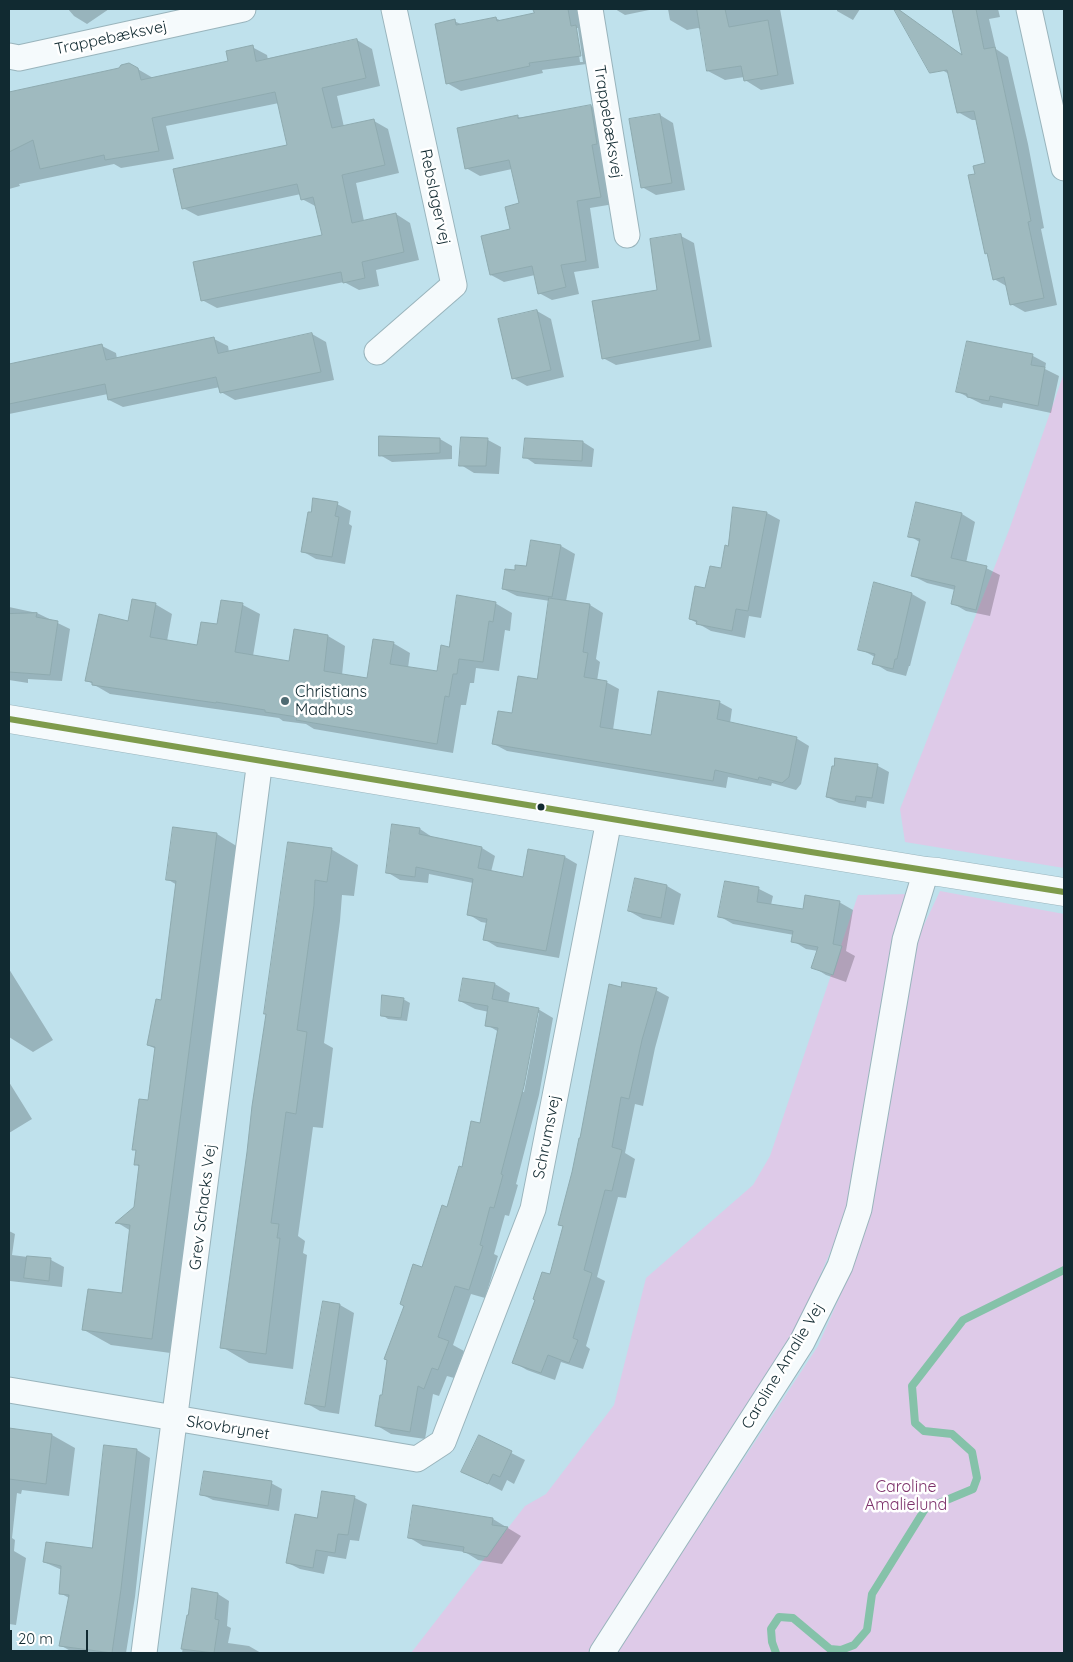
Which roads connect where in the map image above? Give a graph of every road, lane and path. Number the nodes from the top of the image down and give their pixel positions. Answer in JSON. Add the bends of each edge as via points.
{"nodes":[{"id":1,"x":243,"y":9,"type":"edge"},
{"id":2,"x":394,"y":9,"type":"edge"},
{"id":3,"x":590,"y":9,"type":"edge"},
{"id":4,"x":1029,"y":9,"type":"edge"},
{"id":5,"x":9,"y":56,"type":"edge"},
{"id":6,"x":1064,"y":168,"type":"edge"},
{"id":7,"x":627,"y":235,"type":"dead end"},
{"id":8,"x":377,"y":352,"type":"dead end"},
{"id":9,"x":9,"y":719,"type":"edge"},
{"id":10,"x":260,"y":760,"type":"junction"},
{"id":11,"x":609,"y":820,"type":"junction"},
{"id":12,"x":926,"y":871,"type":"junction"},
{"id":13,"x":1064,"y":892,"type":"edge"},
{"id":14,"x":9,"y":1390,"type":"edge"},
{"id":15,"x":176,"y":1419,"type":"junction"},
{"id":16,"x":443,"y":1442,"type":"joint"},
{"id":17,"x":144,"y":1653,"type":"edge"},
{"id":18,"x":602,"y":1653,"type":"edge"}],
"edges":[{"from":1,"to":5,"type":"street","name":"Trappebæksvej","via":[[19,58]]},
{"from":2,"to":8,"type":"street","name":"Rebslagervej","via":[[454,285]]},
{"from":3,"to":7,"type":"street","name":"Trappebæksvej"},
{"from":4,"to":6,"type":"street"},
{"from":9,"to":10,"type":"street"},
{"from":10,"to":11,"type":"street"},
{"from":10,"to":15,"type":"street","name":"Grev Schacks Vej"},
{"from":11,"to":12,"type":"street"},
{"from":11,"to":16,"type":"street","name":"Schrumsvej","via":[[533,1209]]},
{"from":12,"to":13,"type":"street"},
{"from":12,"to":18,"type":"street","name":"Caroline Amalie Vej","via":[[905,940],[859,1209],[840,1266],[802,1342]]},
{"from":14,"to":15,"type":"street","name":"Skovbrynet"},
{"from":15,"to":16,"type":"street","name":"Skovbrynet","via":[[417,1459]]},
{"from":15,"to":17,"type":"street","name":"Grev Schacks Vej"}]}
